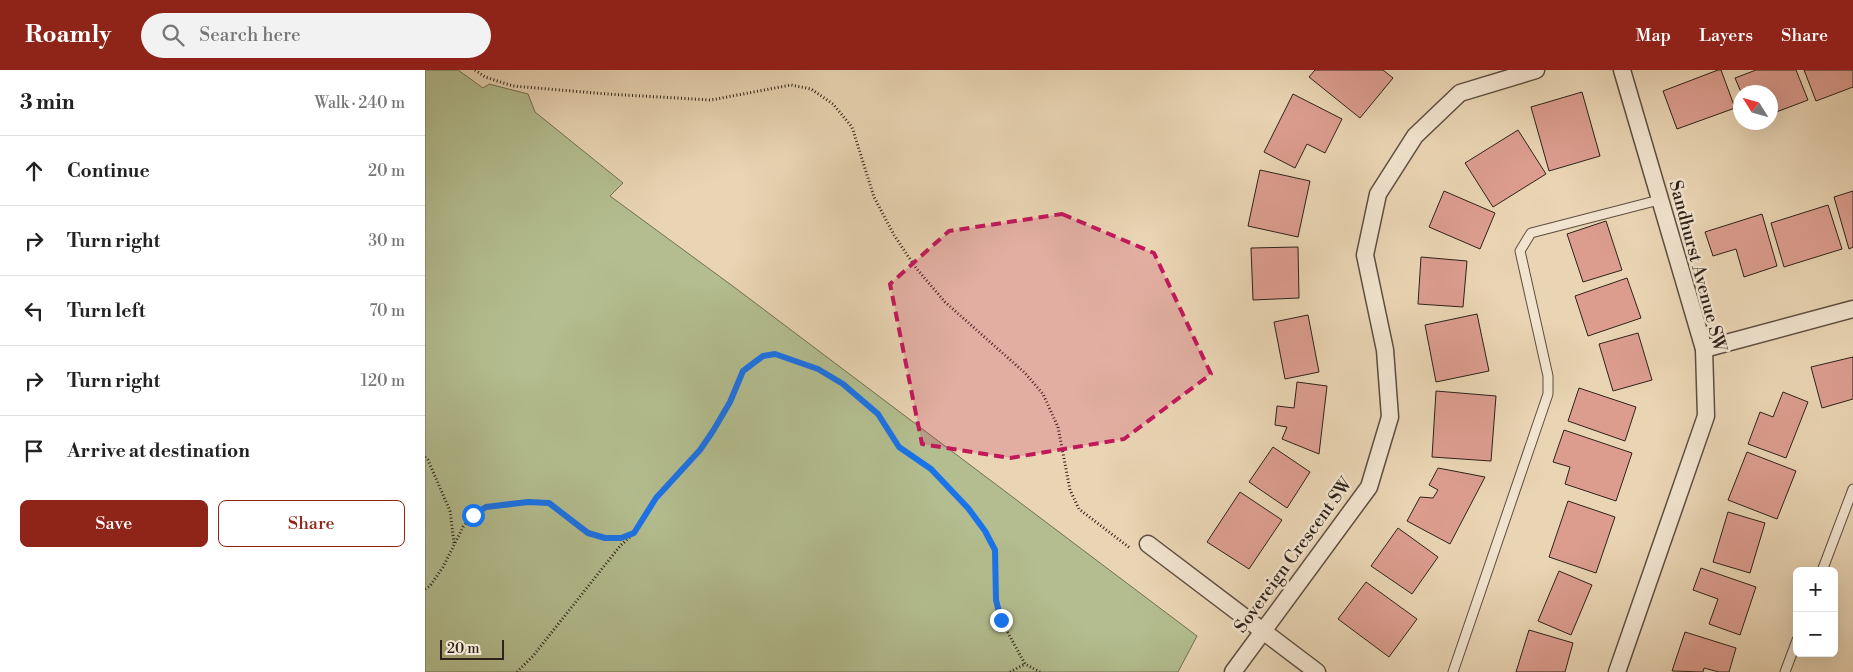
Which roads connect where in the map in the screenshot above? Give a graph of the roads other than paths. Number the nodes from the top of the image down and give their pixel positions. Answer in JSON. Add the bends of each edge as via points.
{"nodes":[{"id":1,"x":1536,"y":70,"type":"edge"},
{"id":2,"x":1622,"y":70,"type":"edge"},
{"id":3,"x":1659,"y":200,"type":"junction"},
{"id":4,"x":1853,"y":308,"type":"edge"},
{"id":5,"x":1704,"y":349,"type":"junction"},
{"id":6,"x":1853,"y":489,"type":"edge"},
{"id":7,"x":1149,"y":544,"type":"road end"},
{"id":8,"x":1824,"y":567,"type":"edge"},
{"id":9,"x":1262,"y":630,"type":"junction"},
{"id":10,"x":1793,"y":651,"type":"edge"},
{"id":11,"x":1233,"y":672,"type":"edge"},
{"id":12,"x":1317,"y":672,"type":"edge"},
{"id":13,"x":1453,"y":672,"type":"edge"},
{"id":14,"x":1617,"y":672,"type":"edge"},
{"id":15,"x":1785,"y":672,"type":"edge"}],
"edges":[{"from":1,"to":9,"type":"street","name":"Sovereign Crescent SW","via":[[1460,93],[1415,136],[1378,194],[1365,255],[1385,350],[1390,417],[1369,486]]},
{"from":2,"to":3,"type":"street","name":"Sandhurst Avenue SW"},
{"from":3,"to":5,"type":"street","name":"Sandhurst Avenue SW"},
{"from":3,"to":13,"type":"lane","via":[[1531,233],[1520,251],[1548,376],[1548,394]]},
{"from":4,"to":5,"type":"street"},
{"from":5,"to":14,"type":"street","name":"Sandhurst Avenue SW","via":[[1706,416]]},
{"from":6,"to":8,"type":"lane"},
{"from":7,"to":9,"type":"street"},
{"from":9,"to":11,"type":"street","name":"Sovereign Crescent SW"},
{"from":9,"to":12,"type":"street"},
{"from":10,"to":15,"type":"lane"}]}
